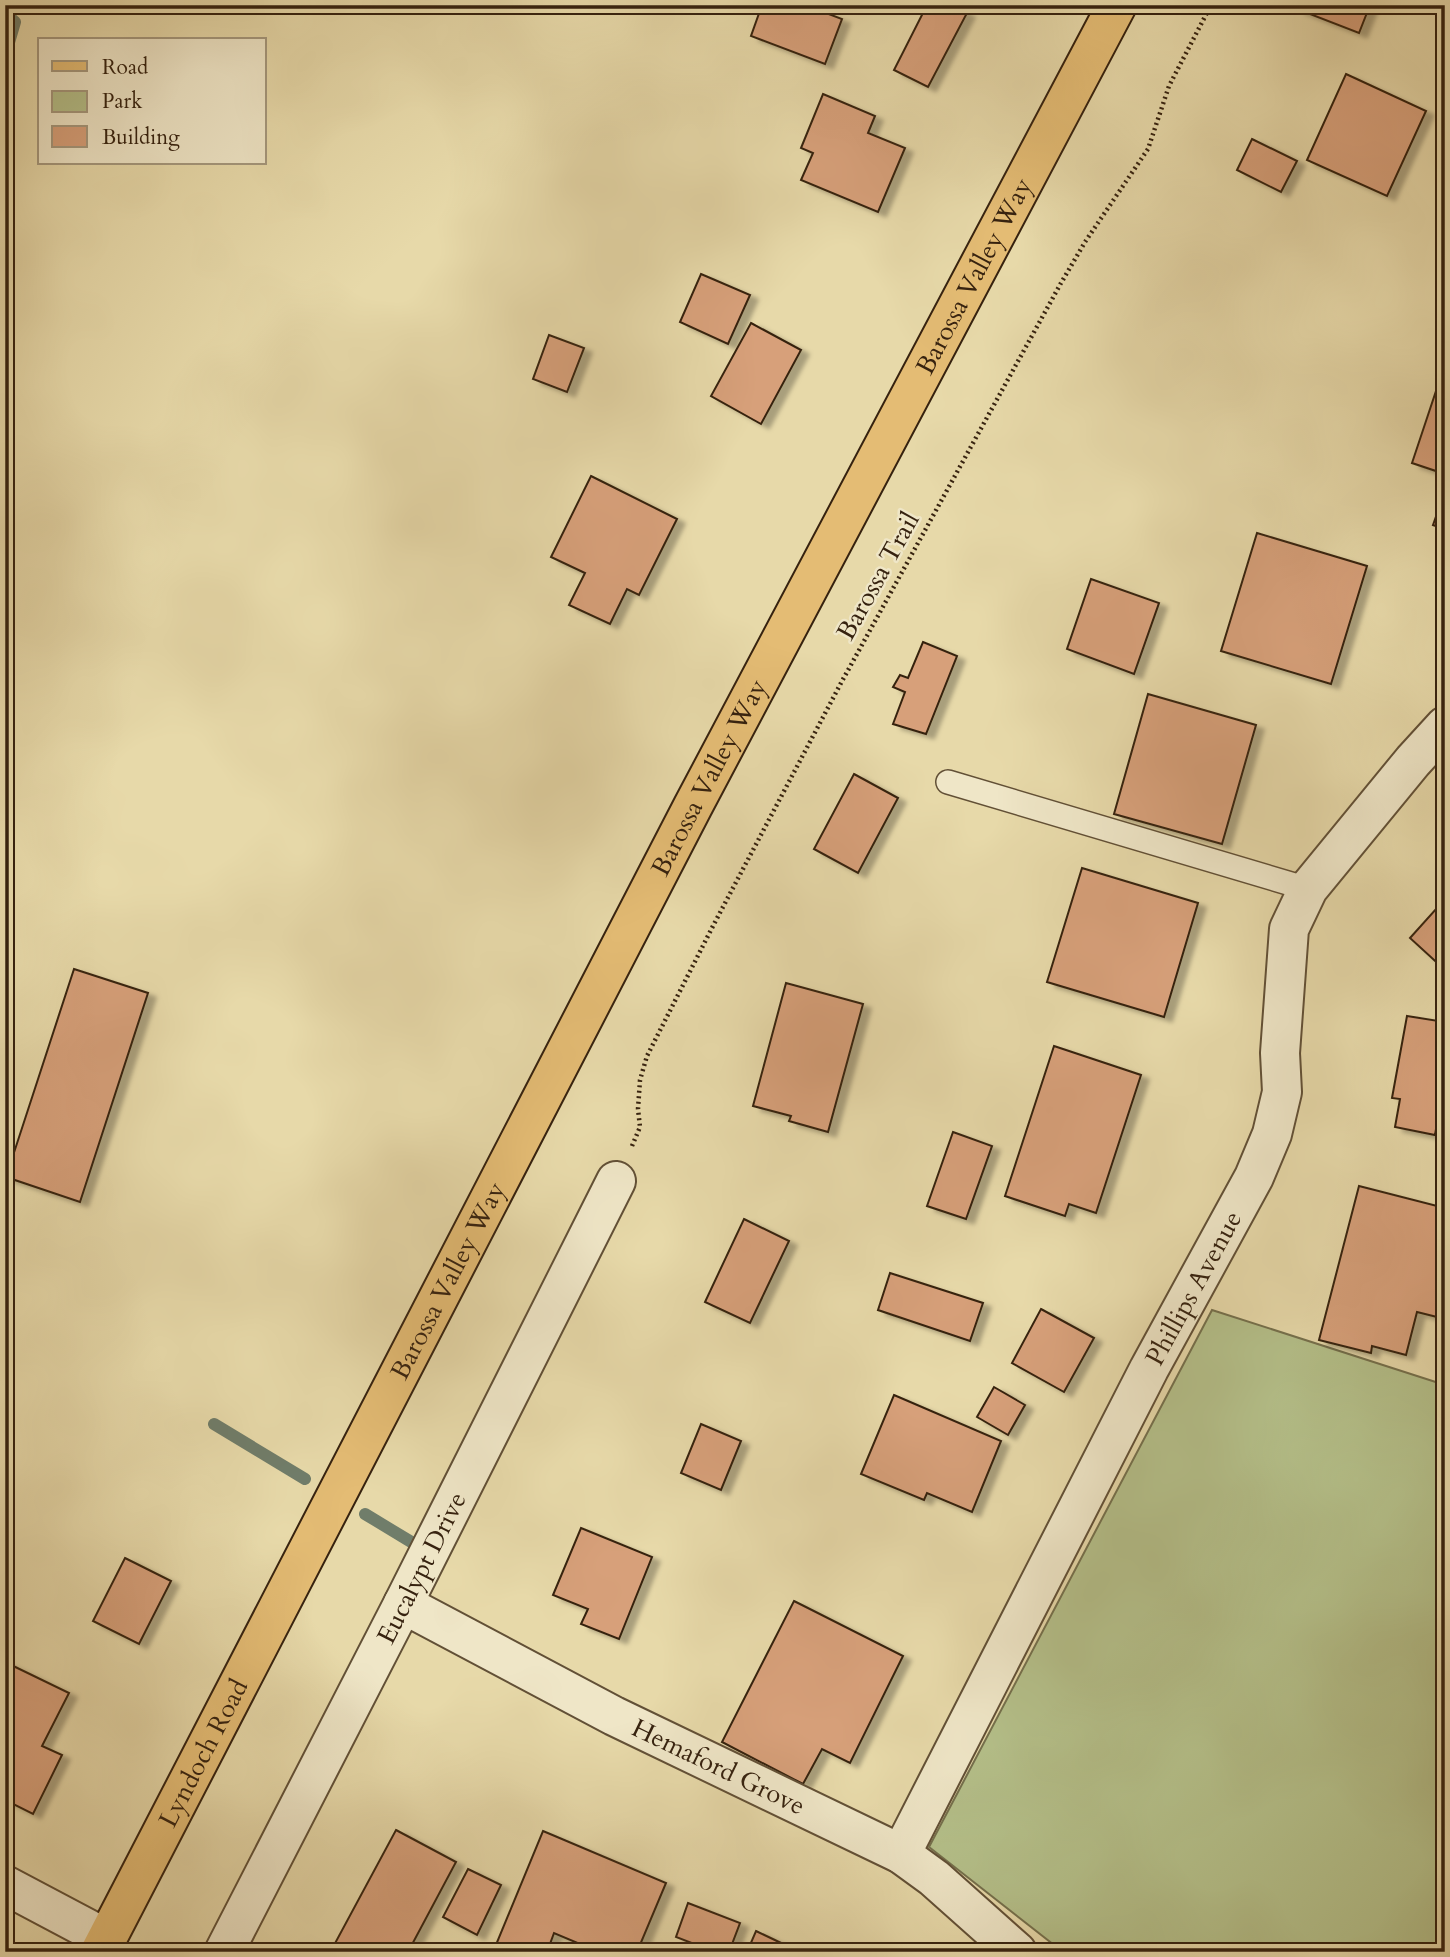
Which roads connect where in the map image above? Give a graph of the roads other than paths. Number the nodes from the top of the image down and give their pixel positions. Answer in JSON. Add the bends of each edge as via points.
{"nodes":[{"id":1,"x":1117,"y":5,"type":"edge"},
{"id":2,"x":1445,"y":726,"type":"edge"},
{"id":3,"x":948,"y":782,"type":"dead end"},
{"id":4,"x":1308,"y":889,"type":"junction"},
{"id":5,"x":616,"y":1181,"type":"road end"},
{"id":6,"x":306,"y":1553,"type":"joint"},
{"id":7,"x":403,"y":1604,"type":"junction"},
{"id":8,"x":901,"y":1854,"type":"junction"},
{"id":9,"x":5,"y":1885,"type":"edge"},
{"id":10,"x":103,"y":1945,"type":"edge"},
{"id":11,"x":224,"y":1952,"type":"edge"},
{"id":12,"x":1017,"y":1952,"type":"edge"}],
"edges":[{"from":1,"to":6,"type":"main road","name":"Barossa Valley Way","via":[[693,806]]},
{"from":2,"to":4,"type":"street","name":"Phillips Avenue"},
{"from":3,"to":4,"type":"lane"},
{"from":4,"to":8,"type":"street","name":"Phillips Avenue","via":[[1289,929],[1280,1053],[1282,1092],[1272,1134],[1254,1177],[1143,1381]]},
{"from":5,"to":7,"type":"street","name":"Eucalypt Drive"},
{"from":6,"to":10,"type":"main road","name":"Lyndoch Road"},
{"from":7,"to":8,"type":"street","name":"Hemaford Grove","via":[[614,1716]]},
{"from":7,"to":11,"type":"street","name":"Eucalypt Drive"},
{"from":8,"to":12,"type":"street","name":"Hemaford Grove"},
{"from":9,"to":10,"type":"street"}]}
